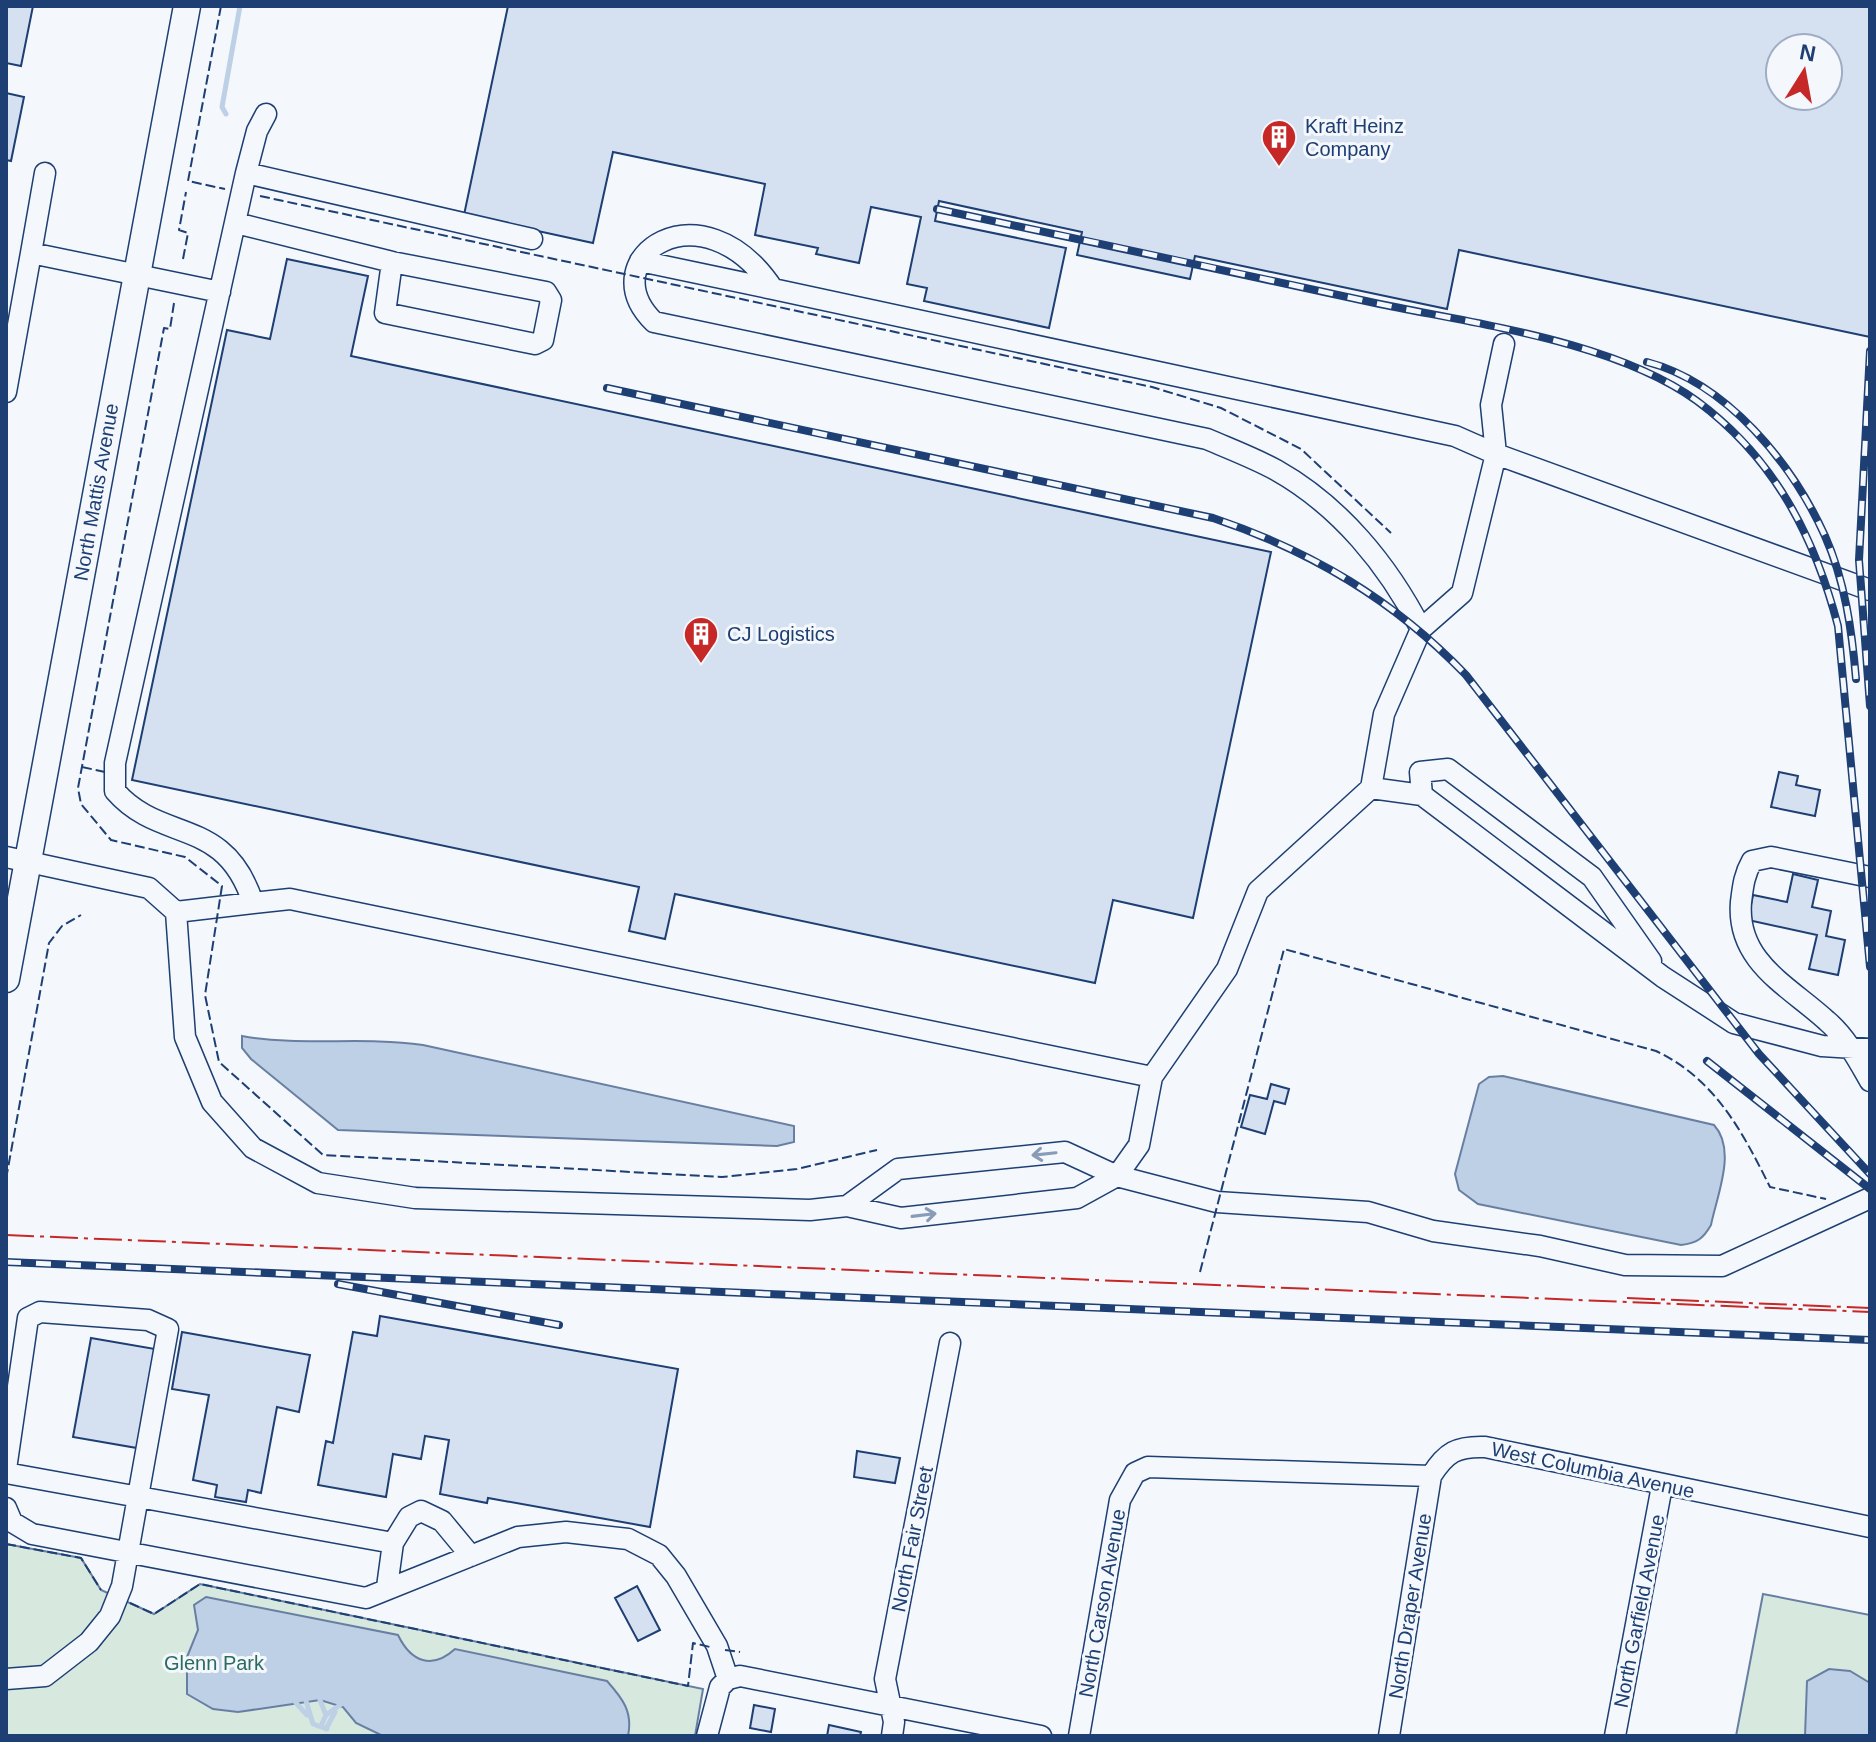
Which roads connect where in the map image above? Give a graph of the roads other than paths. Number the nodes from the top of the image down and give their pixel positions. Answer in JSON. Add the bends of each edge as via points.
{"nodes":[{"id":1,"x":187,"y":6,"type":"edge"},
{"id":2,"x":266,"y":114,"type":"dead end"},
{"id":3,"x":45,"y":173,"type":"dead end"},
{"id":4,"x":246,"y":173,"type":"junction"},
{"id":5,"x":236,"y":223,"type":"junction"},
{"id":6,"x":532,"y":239,"type":"dead end"},
{"id":7,"x":31,"y":253,"type":"junction"},
{"id":8,"x":640,"y":261,"type":"junction"},
{"id":9,"x":392,"y":262,"type":"junction"},
{"id":10,"x":136,"y":275,"type":"junction"},
{"id":11,"x":773,"y":289,"type":"junction"},
{"id":12,"x":220,"y":292,"type":"junction"},
{"id":13,"x":1504,"y":344,"type":"dead end"},
{"id":14,"x":6,"y":392,"type":"edge"},
{"id":15,"x":1496,"y":454,"type":"junction"},
{"id":16,"x":1870,"y":590,"type":"edge"},
{"id":17,"x":1421,"y":629,"type":"junction"},
{"id":18,"x":1371,"y":788,"type":"junction"},
{"id":19,"x":1422,"y":795,"type":"junction"},
{"id":20,"x":17,"y":859,"type":"edge"},
{"id":21,"x":1870,"y":877,"type":"edge"},
{"id":22,"x":253,"y":903,"type":"junction"},
{"id":23,"x":176,"y":912,"type":"junction"},
{"id":24,"x":1663,"y":977,"type":"junction"},
{"id":25,"x":6,"y":979,"type":"edge"},
{"id":26,"x":1861,"y":1049,"type":"edge"},
{"id":27,"x":1152,"y":1077,"type":"junction"},
{"id":28,"x":1870,"y":1081,"type":"edge"},
{"id":29,"x":1117,"y":1176,"type":"junction"},
{"id":30,"x":1870,"y":1198,"type":"edge"},
{"id":31,"x":847,"y":1206,"type":"junction"},
{"id":32,"x":6,"y":1316,"type":"edge"},
{"id":33,"x":28,"y":1318,"type":"junction"},
{"id":34,"x":950,"y":1343,"type":"dead end"},
{"id":35,"x":6,"y":1471,"type":"edge"},
{"id":36,"x":1431,"y":1476,"type":"junction"},
{"id":37,"x":1662,"y":1486,"type":"junction"},
{"id":38,"x":138,"y":1495,"type":"junction"},
{"id":39,"x":6,"y":1508,"type":"edge"},
{"id":40,"x":1870,"y":1527,"type":"edge"},
{"id":41,"x":393,"y":1543,"type":"junction"},
{"id":42,"x":127,"y":1551,"type":"junction"},
{"id":43,"x":471,"y":1556,"type":"junction"},
{"id":44,"x":387,"y":1587,"type":"junction"},
{"id":45,"x":6,"y":1679,"type":"edge"},
{"id":46,"x":728,"y":1679,"type":"junction"},
{"id":47,"x":890,"y":1705,"type":"junction"},
{"id":48,"x":707,"y":1736,"type":"edge"},
{"id":49,"x":892,"y":1736,"type":"edge"},
{"id":50,"x":1041,"y":1736,"type":"edge"},
{"id":51,"x":1079,"y":1736,"type":"edge"},
{"id":52,"x":1389,"y":1736,"type":"edge"},
{"id":53,"x":1615,"y":1736,"type":"edge"}],
"edges":[{"from":1,"to":10,"type":"main road","name":"North Mattis Avenue"},
{"from":2,"to":4,"type":"street"},
{"from":3,"to":7,"type":"street"},
{"from":4,"to":5,"type":"street"},
{"from":4,"to":6,"type":"street"},
{"from":5,"to":9,"type":"street"},
{"from":5,"to":12,"type":"street"},
{"from":7,"to":10,"type":"street"},
{"from":7,"to":14,"type":"street"},
{"from":8,"to":11,"type":"street"},
{"from":8,"to":11,"type":"street","via":[[665,238],[698,235],[735,247],[757,265]]},
{"from":8,"to":17,"type":"street","via":[[636,294],[654,322],[1207,439],[1277,470],[1330,509],[1367,547],[1401,590]]},
{"from":9,"to":9,"type":"street","via":[[546,292],[551,300],[543,340],[535,344],[385,313]]},
{"from":10,"to":12,"type":"street"},
{"from":10,"to":20,"type":"main road","name":"North Mattis Avenue"},
{"from":11,"to":15,"type":"street","via":[[1413,425]]},
{"from":12,"to":22,"type":"street","via":[[115,763],[115,791],[129,807],[190,831],[225,852],[244,875]]},
{"from":13,"to":15,"type":"street","via":[[1491,405]]},
{"from":15,"to":16,"type":"street"},
{"from":15,"to":17,"type":"street","via":[[1462,593]]},
{"from":17,"to":18,"type":"street","via":[[1384,714]]},
{"from":18,"to":19,"type":"street"},
{"from":18,"to":27,"type":"street","via":[[1258,891],[1227,969]]},
{"from":19,"to":24,"type":"street"},
{"from":19,"to":24,"type":"street","via":[[1420,772],[1448,769],[1592,877]]},
{"from":20,"to":23,"type":"street","via":[[149,888]]},
{"from":20,"to":25,"type":"main road","name":"North Mattis Avenue"},
{"from":21,"to":26,"type":"street","via":[[1771,857],[1752,861],[1743,876],[1740,921],[1751,955]]},
{"from":22,"to":23,"type":"street"},
{"from":22,"to":27,"type":"street","via":[[290,899]]},
{"from":23,"to":31,"type":"street","via":[[185,1037],[212,1102],[253,1148],[318,1183],[415,1198],[810,1210]]},
{"from":24,"to":26,"type":"street","via":[[1734,1023],[1822,1046]]},
{"from":26,"to":28,"type":"street"},
{"from":27,"to":29,"type":"street","via":[[1139,1145]]},
{"from":29,"to":30,"type":"street","via":[[1217,1202],[1368,1212],[1433,1231],[1625,1265],[1722,1266]]},
{"from":31,"to":29,"type":"street","one_way":true,"via":[[901,1218],[1077,1198]]},
{"from":29,"to":31,"type":"street","one_way":true,"via":[[1065,1152],[898,1169]]},
{"from":32,"to":33,"type":"street"},
{"from":33,"to":35,"type":"street"},
{"from":33,"to":38,"type":"street","via":[[40,1312],[148,1320],[168,1329]]},
{"from":34,"to":47,"type":"street","name":"North Fair Street","via":[[885,1679]]},
{"from":35,"to":38,"type":"street"},
{"from":36,"to":37,"type":"street","name":"West Columbia Avenue","via":[[1452,1450],[1485,1447]]},
{"from":36,"to":51,"type":"street","name":"North Carson Avenue","via":[[1169,1466],[1135,1473],[1120,1500]]},
{"from":36,"to":52,"type":"street","name":"North Draper Avenue"},
{"from":37,"to":40,"type":"street","name":"West Columbia Avenue"},
{"from":37,"to":53,"type":"street","name":"North Garfield Avenue"},
{"from":38,"to":41,"type":"street"},
{"from":38,"to":42,"type":"street"},
{"from":39,"to":42,"type":"street","via":[[12,1522],[32,1534]]},
{"from":41,"to":43,"type":"street","via":[[409,1517],[421,1511],[442,1521]]},
{"from":41,"to":44,"type":"street"},
{"from":42,"to":44,"type":"street","via":[[366,1598]]},
{"from":42,"to":45,"type":"street","via":[[122,1586],[110,1616],[89,1642],[45,1676]]},
{"from":43,"to":44,"type":"street"},
{"from":43,"to":46,"type":"street","via":[[518,1537],[566,1532],[628,1539],[659,1555],[676,1576],[717,1646]]},
{"from":46,"to":47,"type":"street","via":[[740,1676]]},
{"from":46,"to":48,"type":"street","via":[[720,1687]]},
{"from":47,"to":49,"type":"street","name":"North Fair Street"},
{"from":47,"to":50,"type":"street"}]}
